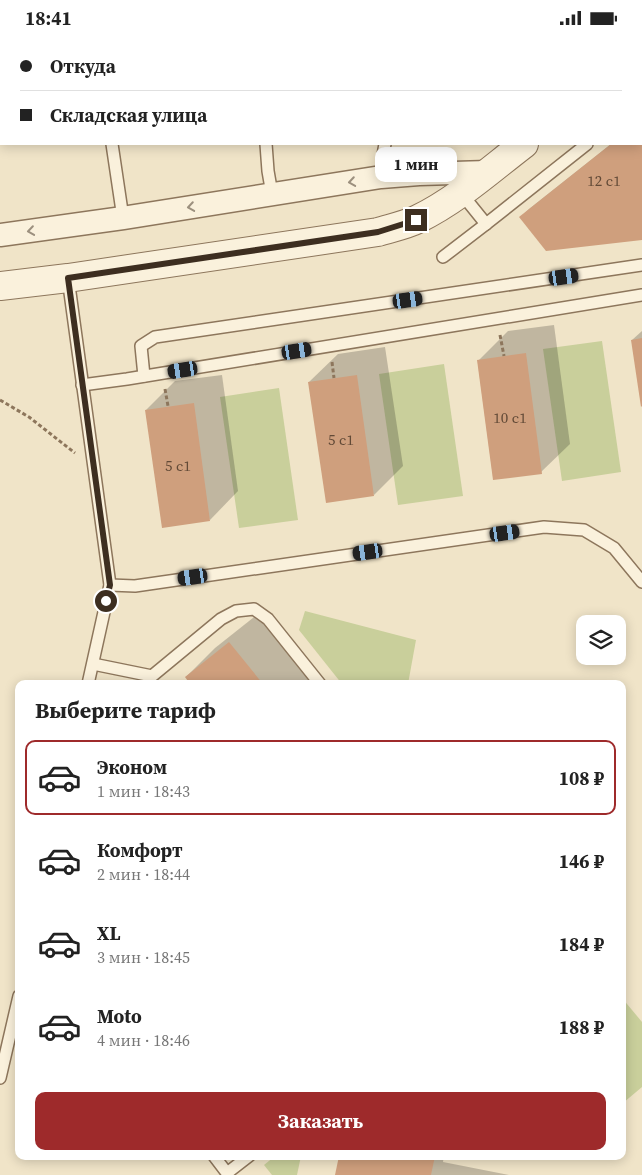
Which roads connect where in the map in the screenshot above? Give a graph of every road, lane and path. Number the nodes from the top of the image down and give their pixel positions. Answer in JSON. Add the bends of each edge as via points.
{"nodes":[{"id":1,"x":112,"y":145,"type":"edge"},
{"id":2,"x":266,"y":145,"type":"edge"},
{"id":3,"x":386,"y":145,"type":"edge"},
{"id":4,"x":523,"y":145,"type":"edge"},
{"id":5,"x":586,"y":145,"type":"edge"},
{"id":6,"x":488,"y":172,"type":"junction"},
{"id":7,"x":388,"y":177,"type":"junction"},
{"id":8,"x":462,"y":193,"type":"junction"},
{"id":9,"x":272,"y":194,"type":"junction"},
{"id":10,"x":123,"y":218,"type":"junction"},
{"id":11,"x":486,"y":224,"type":"junction"},
{"id":12,"x":0,"y":235,"type":"edge"},
{"id":13,"x":443,"y":257,"type":"dead end"},
{"id":14,"x":642,"y":265,"type":"edge"},
{"id":15,"x":68,"y":278,"type":"junction"},
{"id":16,"x":0,"y":286,"type":"edge"},
{"id":17,"x":642,"y":295,"type":"edge"},
{"id":18,"x":500,"y":335,"type":"dead end"},
{"id":19,"x":504,"y":356,"type":"dead end"},
{"id":20,"x":332,"y":362,"type":"dead end"},
{"id":21,"x":144,"y":376,"type":"junction"},
{"id":22,"x":334,"y":378,"type":"dead end"},
{"id":23,"x":82,"y":385,"type":"junction"},
{"id":24,"x":165,"y":389,"type":"dead end"},
{"id":25,"x":0,"y":400,"type":"edge"},
{"id":26,"x":168,"y":407,"type":"dead end"},
{"id":27,"x":94,"y":466,"type":"junction"},
{"id":28,"x":642,"y":582,"type":"edge"},
{"id":29,"x":110,"y":585,"type":"junction"},
{"id":30,"x":93,"y":664,"type":"junction"},
{"id":31,"x":89,"y":680,"type":"edge"},
{"id":32,"x":156,"y":680,"type":"edge"},
{"id":33,"x":317,"y":680,"type":"edge"},
{"id":34,"x":15,"y":1013,"type":"edge"},
{"id":35,"x":0,"y":1079,"type":"edge"},
{"id":36,"x":217,"y":1160,"type":"edge"},
{"id":37,"x":243,"y":1160,"type":"edge"},
{"id":38,"x":227,"y":1174,"type":"edge"}],
"edges":[{"from":1,"to":10,"type":"lane"},
{"from":2,"to":9,"type":"lane"},
{"from":3,"to":7,"type":"lane","via":[[383,155]]},
{"from":4,"to":6,"type":"street"},
{"from":5,"to":11,"type":"lane"},
{"from":6,"to":7,"type":"street"},
{"from":6,"to":8,"type":"street"},
{"from":7,"to":9,"type":"street","one_way":true},
{"from":8,"to":11,"type":"lane"},
{"from":8,"to":15,"type":"street","via":[[416,220],[378,232]]},
{"from":9,"to":10,"type":"street","one_way":true},
{"from":10,"to":12,"type":"street","one_way":true},
{"from":11,"to":13,"type":"lane"},
{"from":14,"to":21,"type":"lane","via":[[155,337],[141,346]]},
{"from":15,"to":16,"type":"street"},
{"from":15,"to":23,"type":"lane"},
{"from":17,"to":21,"type":"lane"},
{"from":18,"to":19,"type":"path"},
{"from":20,"to":22,"type":"path"},
{"from":21,"to":23,"type":"lane"},
{"from":23,"to":27,"type":"lane"},
{"from":24,"to":26,"type":"path"},
{"from":25,"to":27,"type":"path","via":[[29,417]]},
{"from":27,"to":29,"type":"lane"},
{"from":28,"to":29,"type":"lane","via":[[614,548],[584,530],[544,527],[135,586]]},
{"from":29,"to":30,"type":"lane"},
{"from":30,"to":31,"type":"lane"},
{"from":30,"to":32,"type":"lane"},
{"from":32,"to":33,"type":"lane","via":[[221,619],[236,611],[254,609],[268,619]]},
{"from":34,"to":35,"type":"lane"},
{"from":36,"to":38,"type":"lane"},
{"from":37,"to":38,"type":"lane"}]}
